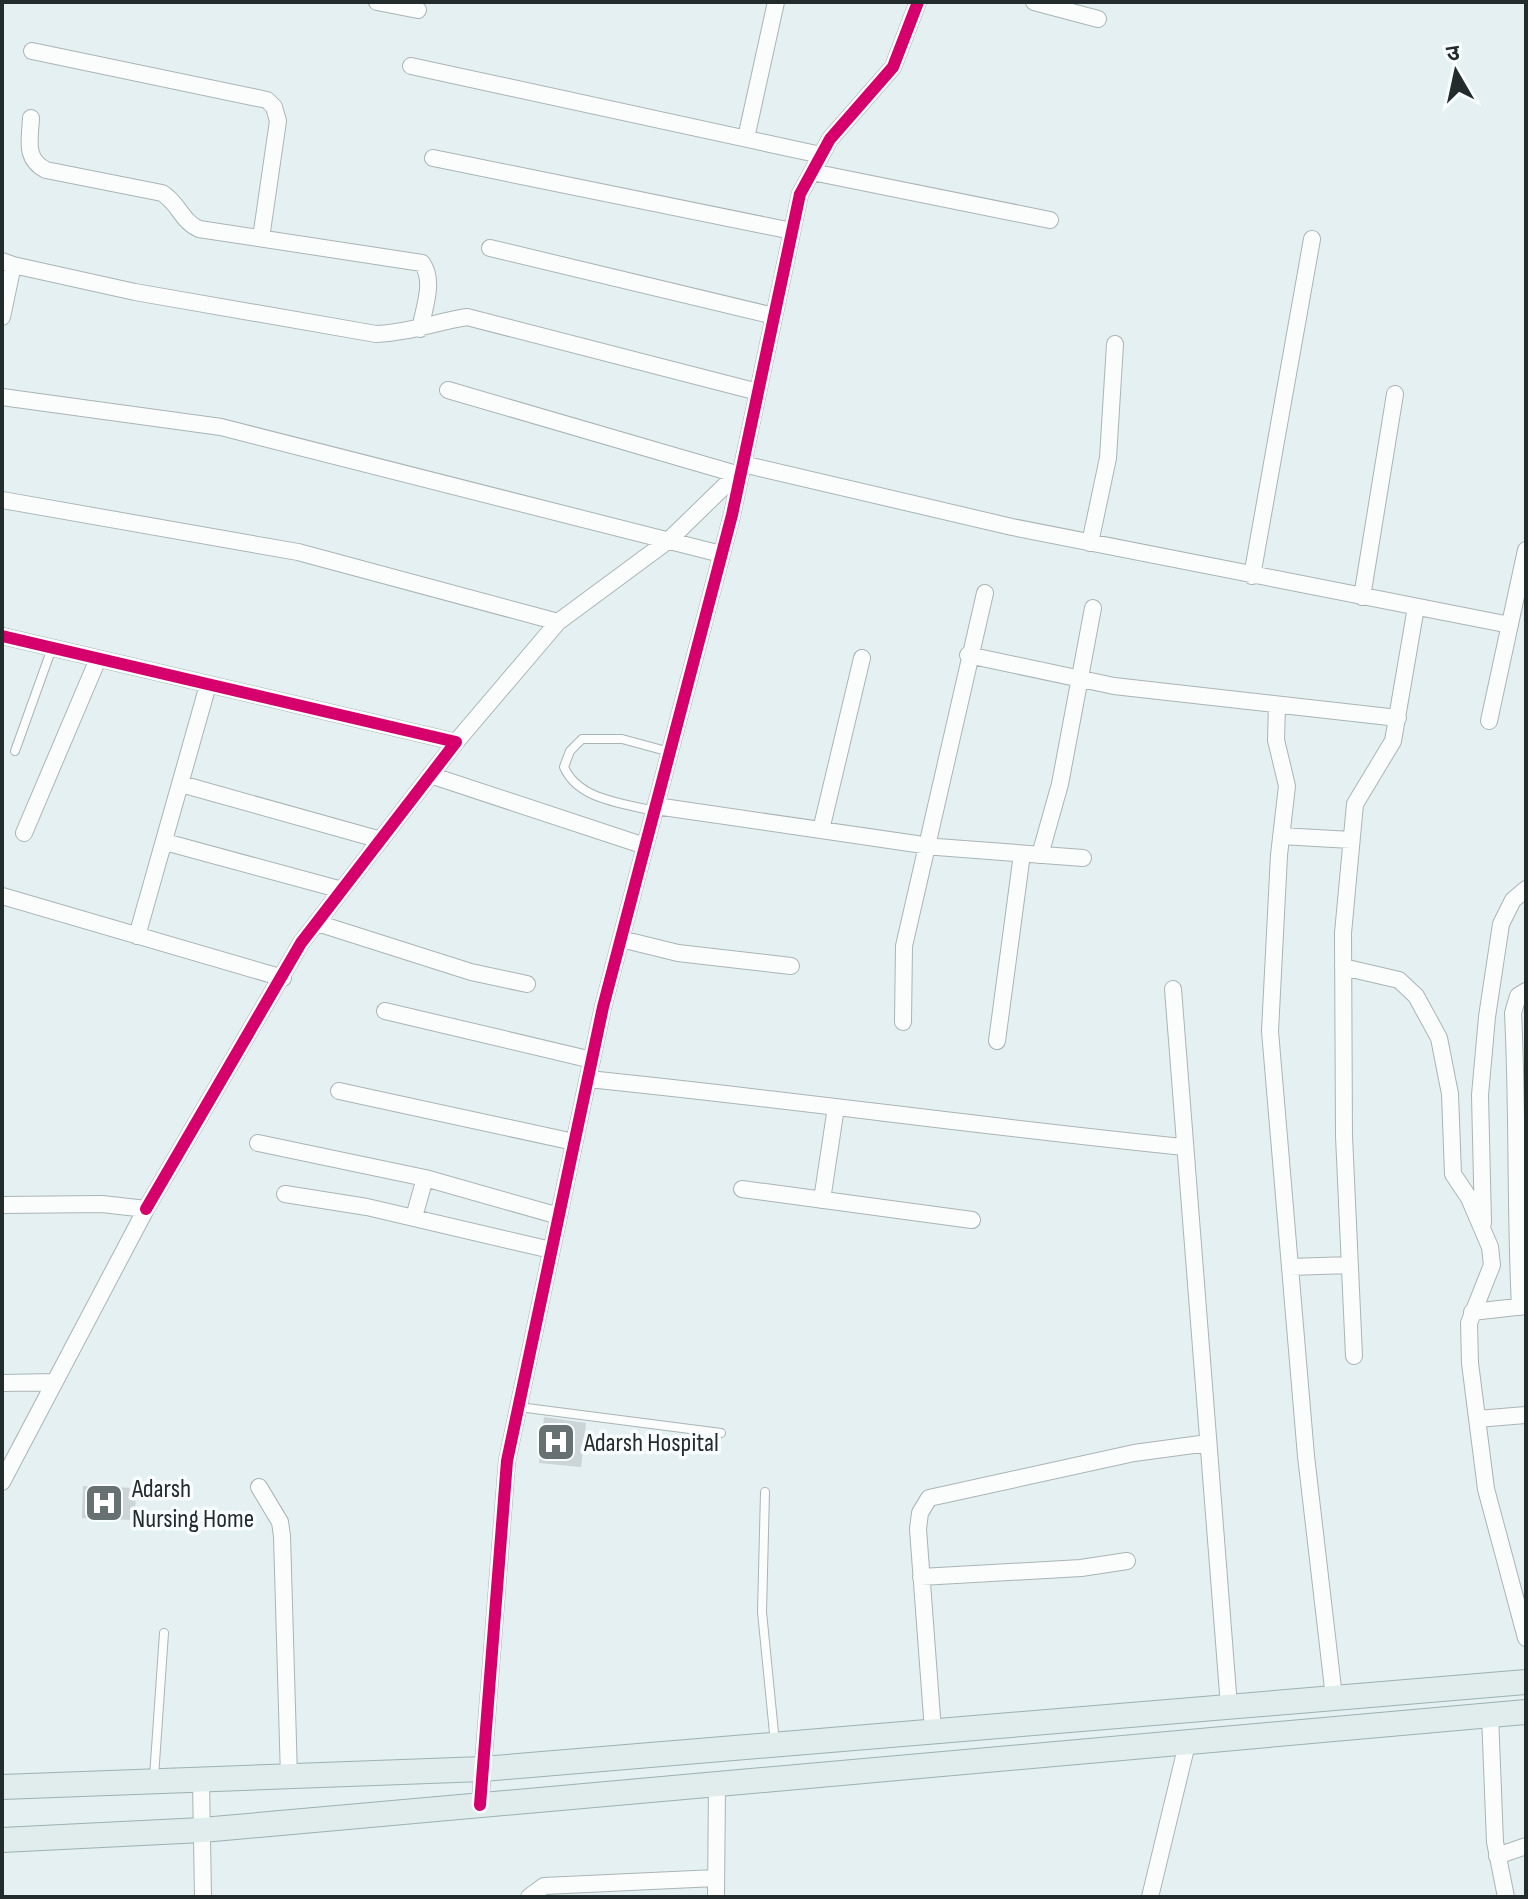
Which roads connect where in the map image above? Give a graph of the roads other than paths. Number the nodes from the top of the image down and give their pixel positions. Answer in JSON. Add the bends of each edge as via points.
{"nodes":[{"id":1,"x":377,"y":2,"type":"edge"},
{"id":2,"x":776,"y":2,"type":"edge"},
{"id":3,"x":918,"y":2,"type":"edge"},
{"id":4,"x":1034,"y":2,"type":"edge"},
{"id":5,"x":418,"y":10,"type":"dead end"},
{"id":6,"x":1098,"y":19,"type":"dead end"},
{"id":7,"x":32,"y":51,"type":"dead end"},
{"id":8,"x":411,"y":66,"type":"dead end"},
{"id":9,"x":31,"y":118,"type":"dead end"},
{"id":10,"x":746,"y":138,"type":"junction"},
{"id":11,"x":821,"y":155,"type":"junction"},
{"id":12,"x":433,"y":158,"type":"dead end"},
{"id":13,"x":812,"y":172,"type":"junction"},
{"id":14,"x":1050,"y":220,"type":"dead end"},
{"id":15,"x":792,"y":231,"type":"junction"},
{"id":16,"x":261,"y":238,"type":"junction"},
{"id":17,"x":1312,"y":239,"type":"dead end"},
{"id":18,"x":490,"y":248,"type":"dead end"},
{"id":19,"x":8,"y":263,"type":"edge"},
{"id":20,"x":774,"y":316,"type":"junction"},
{"id":21,"x":2,"y":317,"type":"edge"},
{"id":22,"x":420,"y":329,"type":"junction"},
{"id":23,"x":1115,"y":344,"type":"dead end"},
{"id":24,"x":448,"y":390,"type":"dead end"},
{"id":25,"x":758,"y":392,"type":"junction"},
{"id":26,"x":1395,"y":394,"type":"dead end"},
{"id":27,"x":2,"y":397,"type":"edge"},
{"id":28,"x":740,"y":469,"type":"junction"},
{"id":29,"x":2,"y":500,"type":"edge"},
{"id":30,"x":669,"y":540,"type":"junction"},
{"id":31,"x":1090,"y":543,"type":"junction"},
{"id":32,"x":1526,"y":550,"type":"edge"},
{"id":33,"x":721,"y":554,"type":"junction"},
{"id":34,"x":1252,"y":576,"type":"junction"},
{"id":35,"x":985,"y":593,"type":"dead end"},
{"id":36,"x":1362,"y":597,"type":"junction"},
{"id":37,"x":1416,"y":607,"type":"junction"},
{"id":38,"x":1093,"y":608,"type":"dead end"},
{"id":39,"x":558,"y":622,"type":"junction"},
{"id":40,"x":1510,"y":625,"type":"junction"},
{"id":41,"x":2,"y":636,"type":"edge"},
{"id":42,"x":52,"y":648,"type":"junction"},
{"id":43,"x":968,"y":655,"type":"junction"},
{"id":44,"x":862,"y":658,"type":"dead end"},
{"id":45,"x":98,"y":659,"type":"junction"},
{"id":46,"x":1080,"y":678,"type":"junction"},
{"id":47,"x":208,"y":685,"type":"junction"},
{"id":48,"x":1277,"y":705,"type":"junction"},
{"id":49,"x":1398,"y":718,"type":"junction"},
{"id":50,"x":1489,"y":721,"type":"dead end"},
{"id":51,"x":456,"y":742,"type":"junction"},
{"id":52,"x":15,"y":751,"type":"dead end"},
{"id":53,"x":670,"y":752,"type":"junction"},
{"id":54,"x":430,"y":775,"type":"junction"},
{"id":55,"x":181,"y":784,"type":"junction"},
{"id":56,"x":655,"y":808,"type":"junction"},
{"id":57,"x":821,"y":830,"type":"junction"},
{"id":58,"x":24,"y":833,"type":"dead end"},
{"id":59,"x":1281,"y":836,"type":"junction"},
{"id":60,"x":381,"y":840,"type":"junction"},
{"id":61,"x":1351,"y":840,"type":"junction"},
{"id":62,"x":165,"y":842,"type":"junction"},
{"id":63,"x":925,"y":845,"type":"junction"},
{"id":64,"x":645,"y":846,"type":"junction"},
{"id":65,"x":1022,"y":854,"type":"junction"},
{"id":66,"x":1040,"y":855,"type":"junction"},
{"id":67,"x":1083,"y":858,"type":"dead end"},
{"id":68,"x":1526,"y":889,"type":"edge"},
{"id":69,"x":342,"y":890,"type":"junction"},
{"id":70,"x":2,"y":896,"type":"edge"},
{"id":71,"x":317,"y":923,"type":"junction"},
{"id":72,"x":137,"y":936,"type":"junction"},
{"id":73,"x":621,"y":939,"type":"junction"},
{"id":74,"x":791,"y":966,"type":"dead end"},
{"id":75,"x":1343,"y":967,"type":"junction"},
{"id":76,"x":283,"y":978,"type":"junction"},
{"id":77,"x":527,"y":984,"type":"dead end"},
{"id":78,"x":1173,"y":989,"type":"dead end"},
{"id":79,"x":1526,"y":991,"type":"edge"},
{"id":80,"x":385,"y":1011,"type":"dead end"},
{"id":81,"x":903,"y":1022,"type":"dead end"},
{"id":82,"x":997,"y":1041,"type":"dead end"},
{"id":83,"x":592,"y":1060,"type":"junction"},
{"id":84,"x":1521,"y":1076,"type":"edge"},
{"id":85,"x":588,"y":1079,"type":"junction"},
{"id":86,"x":339,"y":1091,"type":"dead end"},
{"id":87,"x":836,"y":1107,"type":"junction"},
{"id":88,"x":574,"y":1142,"type":"junction"},
{"id":89,"x":258,"y":1143,"type":"dead end"},
{"id":90,"x":1184,"y":1147,"type":"junction"},
{"id":91,"x":425,"y":1178,"type":"junction"},
{"id":92,"x":1521,"y":1184,"type":"edge"},
{"id":93,"x":742,"y":1189,"type":"dead end"},
{"id":94,"x":285,"y":1194,"type":"dead end"},
{"id":95,"x":822,"y":1200,"type":"junction"},
{"id":96,"x":2,"y":1205,"type":"edge"},
{"id":97,"x":146,"y":1209,"type":"junction"},
{"id":98,"x":559,"y":1216,"type":"junction"},
{"id":99,"x":414,"y":1217,"type":"junction"},
{"id":100,"x":972,"y":1220,"type":"dead end"},
{"id":101,"x":1483,"y":1228,"type":"junction"},
{"id":102,"x":551,"y":1250,"type":"junction"},
{"id":103,"x":1350,"y":1265,"type":"junction"},
{"id":104,"x":1290,"y":1267,"type":"junction"},
{"id":105,"x":1523,"y":1307,"type":"edge"},
{"id":106,"x":1472,"y":1312,"type":"junction"},
{"id":107,"x":1354,"y":1356,"type":"dead end"},
{"id":108,"x":55,"y":1382,"type":"junction"},
{"id":109,"x":2,"y":1383,"type":"edge"},
{"id":110,"x":518,"y":1407,"type":"junction"},
{"id":111,"x":1526,"y":1415,"type":"edge"},
{"id":112,"x":1477,"y":1419,"type":"junction"},
{"id":113,"x":721,"y":1433,"type":"dead end"},
{"id":114,"x":1208,"y":1443,"type":"junction"},
{"id":115,"x":2,"y":1482,"type":"edge"},
{"id":116,"x":259,"y":1487,"type":"dead end"},
{"id":117,"x":765,"y":1492,"type":"dead end"},
{"id":118,"x":1127,"y":1561,"type":"dead end"},
{"id":119,"x":921,"y":1577,"type":"junction"},
{"id":120,"x":164,"y":1633,"type":"dead end"},
{"id":121,"x":1526,"y":1638,"type":"edge"},
{"id":122,"x":1526,"y":1682,"type":"edge"},
{"id":123,"x":1334,"y":1697,"type":"junction"},
{"id":124,"x":1229,"y":1706,"type":"junction"},
{"id":125,"x":1526,"y":1712,"type":"edge"},
{"id":126,"x":1490,"y":1715,"type":"junction"},
{"id":127,"x":933,"y":1731,"type":"junction"},
{"id":128,"x":775,"y":1744,"type":"junction"},
{"id":129,"x":1187,"y":1744,"type":"junction"},
{"id":130,"x":483,"y":1769,"type":"junction"},
{"id":131,"x":289,"y":1777,"type":"junction"},
{"id":132,"x":201,"y":1781,"type":"junction"},
{"id":133,"x":153,"y":1782,"type":"junction"},
{"id":134,"x":717,"y":1784,"type":"junction"},
{"id":135,"x":2,"y":1787,"type":"edge"},
{"id":136,"x":480,"y":1805,"type":"junction"},
{"id":137,"x":202,"y":1830,"type":"junction"},
{"id":138,"x":2,"y":1840,"type":"edge"},
{"id":139,"x":1526,"y":1846,"type":"edge"},
{"id":140,"x":1497,"y":1856,"type":"junction"},
{"id":141,"x":716,"y":1878,"type":"junction"},
{"id":142,"x":583,"y":1890,"type":"edge"},
{"id":143,"x":203,"y":1897,"type":"edge"},
{"id":144,"x":529,"y":1897,"type":"edge"},
{"id":145,"x":716,"y":1897,"type":"edge"},
{"id":146,"x":1150,"y":1897,"type":"edge"},
{"id":147,"x":1506,"y":1897,"type":"edge"}],
"edges":[{"from":1,"to":5,"type":"street"},
{"from":2,"to":10,"type":"street"},
{"from":3,"to":11,"type":"street","via":[[893,67]]},
{"from":4,"to":6,"type":"street"},
{"from":7,"to":16,"type":"street","via":[[267,100],[278,121]]},
{"from":8,"to":10,"type":"street"},
{"from":9,"to":16,"type":"street","via":[[29,152],[35,165],[162,193],[187,223],[199,229]]},
{"from":10,"to":11,"type":"street"},
{"from":11,"to":13,"type":"street"},
{"from":12,"to":15,"type":"street"},
{"from":13,"to":14,"type":"street"},
{"from":13,"to":15,"type":"street","via":[[800,194]]},
{"from":15,"to":20,"type":"street"},
{"from":16,"to":22,"type":"street","via":[[422,263],[429,284]]},
{"from":17,"to":34,"type":"street"},
{"from":18,"to":20,"type":"street"},
{"from":19,"to":21,"type":"street"},
{"from":19,"to":22,"type":"street","via":[[135,292],[376,334]]},
{"from":20,"to":25,"type":"street"},
{"from":22,"to":25,"type":"street","via":[[467,317]]},
{"from":23,"to":31,"type":"street","via":[[1108,458]]},
{"from":24,"to":28,"type":"street"},
{"from":25,"to":28,"type":"street"},
{"from":26,"to":36,"type":"street"},
{"from":27,"to":30,"type":"street","via":[[221,427]]},
{"from":28,"to":30,"type":"street"},
{"from":28,"to":31,"type":"street"},
{"from":28,"to":33,"type":"street"},
{"from":29,"to":39,"type":"street","via":[[298,552]]},
{"from":30,"to":33,"type":"street"},
{"from":30,"to":39,"type":"street"},
{"from":31,"to":34,"type":"street"},
{"from":32,"to":40,"type":"street"},
{"from":33,"to":53,"type":"street"},
{"from":34,"to":36,"type":"street"},
{"from":35,"to":43,"type":"street"},
{"from":36,"to":37,"type":"street"},
{"from":37,"to":40,"type":"street"},
{"from":37,"to":49,"type":"street"},
{"from":38,"to":46,"type":"street"},
{"from":39,"to":51,"type":"street"},
{"from":40,"to":50,"type":"street"},
{"from":41,"to":42,"type":"street"},
{"from":42,"to":45,"type":"street"},
{"from":42,"to":52,"type":"lane"},
{"from":43,"to":46,"type":"street"},
{"from":43,"to":63,"type":"street"},
{"from":44,"to":57,"type":"street"},
{"from":45,"to":47,"type":"street"},
{"from":45,"to":58,"type":"street"},
{"from":46,"to":48,"type":"street"},
{"from":46,"to":66,"type":"street"},
{"from":47,"to":51,"type":"street"},
{"from":47,"to":55,"type":"street"},
{"from":48,"to":49,"type":"street"},
{"from":48,"to":59,"type":"street","via":[[1276,740],[1287,786]]},
{"from":49,"to":61,"type":"street","via":[[1393,741],[1355,804]]},
{"from":51,"to":54,"type":"street"},
{"from":53,"to":56,"type":"street"},
{"from":53,"to":56,"type":"lane","via":[[622,739],[582,739],[564,767],[570,781],[592,795]]},
{"from":54,"to":60,"type":"street"},
{"from":54,"to":64,"type":"street"},
{"from":55,"to":60,"type":"street"},
{"from":55,"to":62,"type":"street"},
{"from":56,"to":57,"type":"street"},
{"from":56,"to":64,"type":"street"},
{"from":57,"to":63,"type":"street"},
{"from":59,"to":61,"type":"street"},
{"from":59,"to":104,"type":"street","via":[[1270,1031]]},
{"from":60,"to":69,"type":"street"},
{"from":61,"to":75,"type":"street"},
{"from":62,"to":69,"type":"street"},
{"from":62,"to":72,"type":"street"},
{"from":63,"to":65,"type":"street"},
{"from":63,"to":81,"type":"street","via":[[904,946]]},
{"from":64,"to":73,"type":"street"},
{"from":65,"to":66,"type":"street"},
{"from":65,"to":82,"type":"street"},
{"from":66,"to":67,"type":"street"},
{"from":68,"to":101,"type":"street","via":[[1513,900],[1501,924],[1487,1017],[1480,1095]]},
{"from":69,"to":71,"type":"street"},
{"from":70,"to":72,"type":"street"},
{"from":71,"to":76,"type":"street"},
{"from":71,"to":77,"type":"street","via":[[471,972]]},
{"from":72,"to":76,"type":"street"},
{"from":73,"to":74,"type":"street","via":[[678,953]]},
{"from":73,"to":83,"type":"street"},
{"from":75,"to":101,"type":"street","via":[[1399,980],[1416,996],[1439,1038],[1450,1094],[1453,1174]]},
{"from":75,"to":103,"type":"street"},
{"from":76,"to":97,"type":"street"},
{"from":78,"to":90,"type":"street"},
{"from":79,"to":84,"type":"street","via":[[1518,996],[1513,1013]]},
{"from":80,"to":83,"type":"street"},
{"from":83,"to":85,"type":"street"},
{"from":84,"to":92,"type":"street"},
{"from":85,"to":87,"type":"street"},
{"from":85,"to":88,"type":"street"},
{"from":86,"to":88,"type":"street"},
{"from":87,"to":90,"type":"street"},
{"from":87,"to":95,"type":"street"},
{"from":88,"to":98,"type":"street"},
{"from":89,"to":91,"type":"street"},
{"from":90,"to":114,"type":"street"},
{"from":91,"to":98,"type":"street"},
{"from":91,"to":99,"type":"street"},
{"from":92,"to":105,"type":"street"},
{"from":93,"to":95,"type":"street"},
{"from":94,"to":99,"type":"street"},
{"from":95,"to":100,"type":"street"},
{"from":96,"to":97,"type":"street"},
{"from":97,"to":108,"type":"street"},
{"from":98,"to":102,"type":"street"},
{"from":99,"to":102,"type":"street"},
{"from":101,"to":106,"type":"street","via":[[1492,1265]]},
{"from":102,"to":110,"type":"street"},
{"from":103,"to":104,"type":"street"},
{"from":103,"to":107,"type":"street"},
{"from":104,"to":123,"type":"street"},
{"from":105,"to":106,"type":"street"},
{"from":106,"to":112,"type":"street","via":[[1470,1363]]},
{"from":108,"to":109,"type":"street"},
{"from":108,"to":115,"type":"street"},
{"from":110,"to":113,"type":"lane"},
{"from":110,"to":130,"type":"street","via":[[499,1539]]},
{"from":111,"to":112,"type":"street"},
{"from":112,"to":121,"type":"street","via":[[1486,1489]]},
{"from":114,"to":119,"type":"street","via":[[1134,1453],[929,1498],[918,1529]]},
{"from":114,"to":124,"type":"street"},
{"from":116,"to":131,"type":"street","via":[[280,1522],[282,1536]]},
{"from":117,"to":128,"type":"lane","via":[[762,1612]]},
{"from":118,"to":119,"type":"street"},
{"from":119,"to":127,"type":"street"},
{"from":120,"to":133,"type":"lane"},
{"from":122,"to":123,"type":"main road"},
{"from":123,"to":124,"type":"main road"},
{"from":124,"to":127,"type":"main road"},
{"from":125,"to":126,"type":"main road"},
{"from":126,"to":129,"type":"main road"},
{"from":126,"to":140,"type":"street"},
{"from":127,"to":128,"type":"main road"},
{"from":128,"to":130,"type":"main road"},
{"from":129,"to":134,"type":"main road"},
{"from":129,"to":146,"type":"street"},
{"from":130,"to":131,"type":"main road"},
{"from":130,"to":136,"type":"street"},
{"from":131,"to":132,"type":"main road"},
{"from":132,"to":133,"type":"main road"},
{"from":132,"to":137,"type":"street"},
{"from":133,"to":135,"type":"main road"},
{"from":134,"to":136,"type":"main road"},
{"from":134,"to":141,"type":"street"},
{"from":136,"to":137,"type":"main road"},
{"from":137,"to":138,"type":"main road"},
{"from":137,"to":143,"type":"street"},
{"from":139,"to":140,"type":"street"},
{"from":140,"to":147,"type":"street"},
{"from":141,"to":142,"type":"street"},
{"from":141,"to":145,"type":"street"},
{"from":142,"to":144,"type":"street","via":[[544,1886]]}]}
